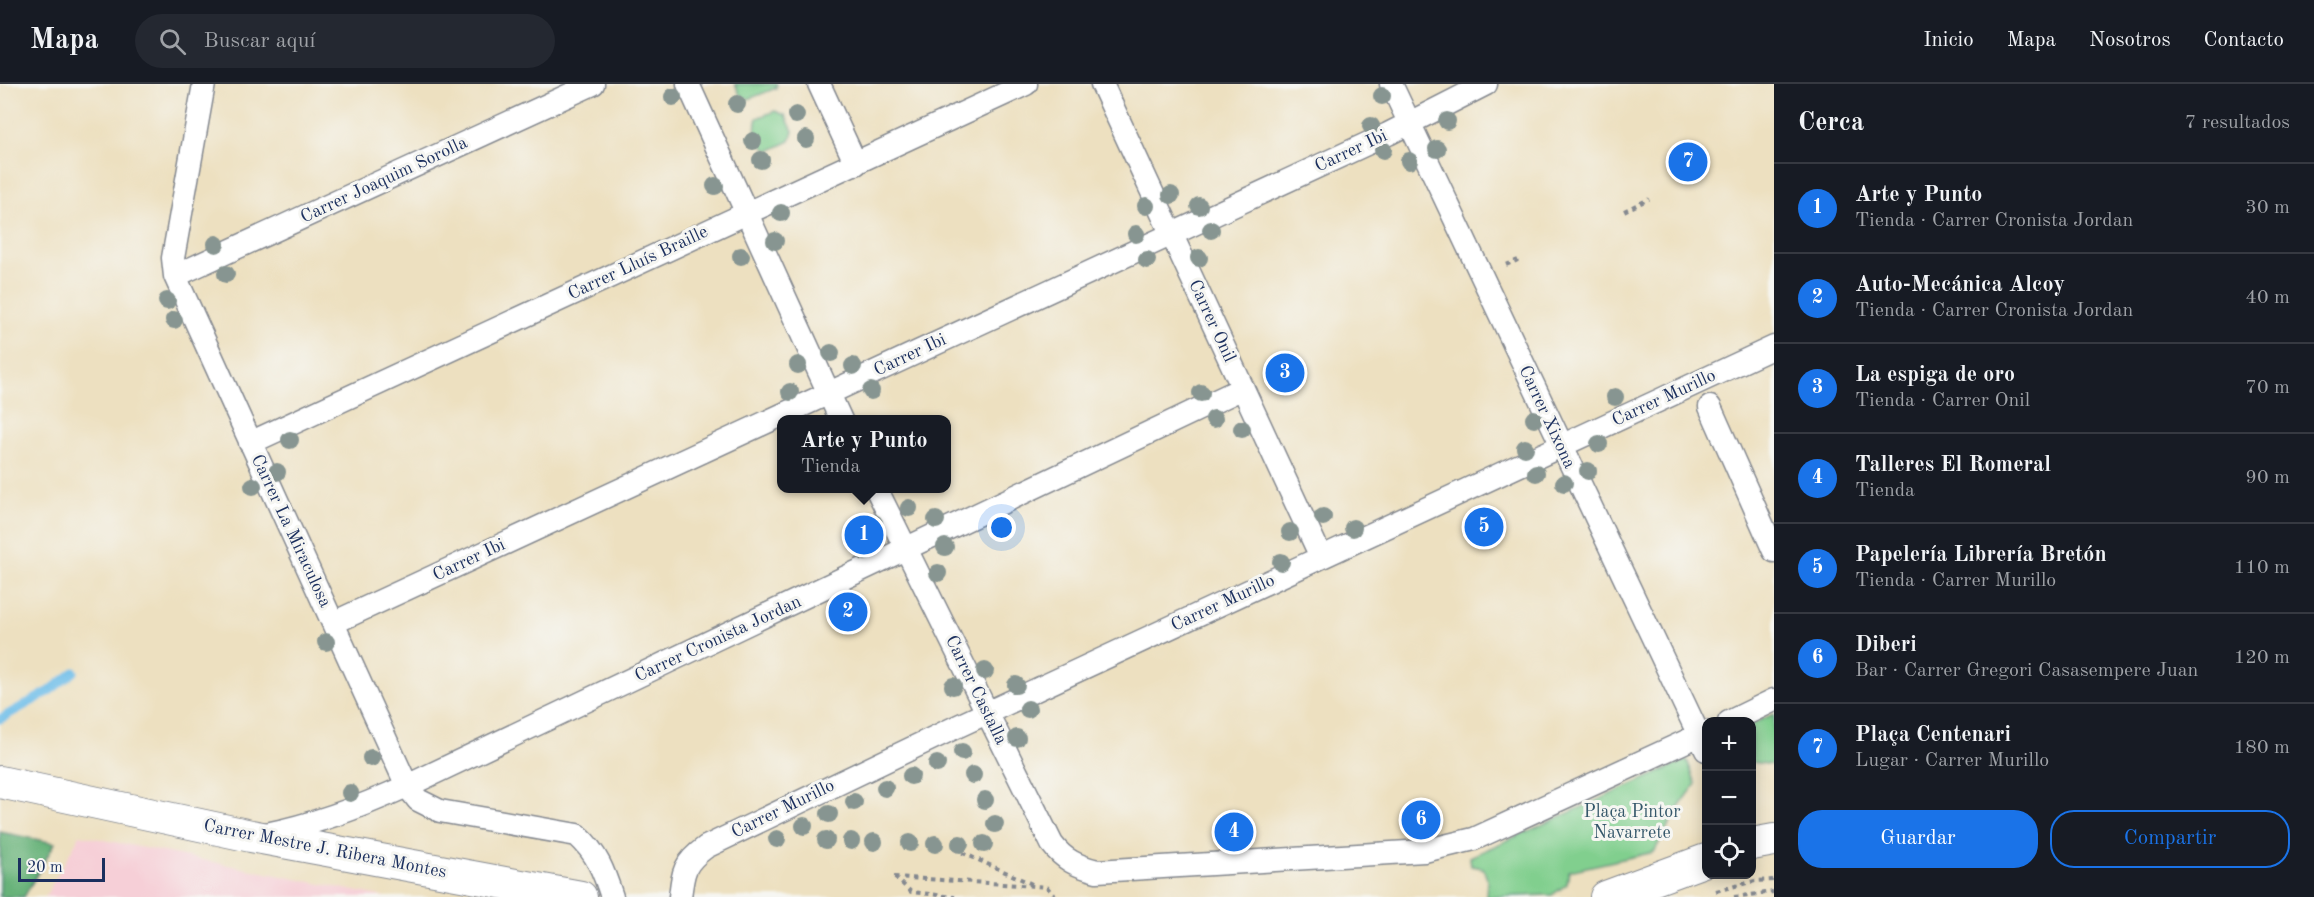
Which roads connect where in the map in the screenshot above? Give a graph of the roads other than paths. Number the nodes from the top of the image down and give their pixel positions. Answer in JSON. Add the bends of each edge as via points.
{"nodes":[{"id":1,"x":204,"y":84,"type":"edge"},
{"id":2,"x":593,"y":84,"type":"edge"},
{"id":3,"x":688,"y":84,"type":"edge"},
{"id":4,"x":819,"y":84,"type":"edge"},
{"id":5,"x":1026,"y":84,"type":"edge"},
{"id":6,"x":1102,"y":84,"type":"edge"},
{"id":7,"x":1390,"y":84,"type":"edge"},
{"id":8,"x":1486,"y":84,"type":"edge"},
{"id":9,"x":1409,"y":123,"type":"junction"},
{"id":10,"x":856,"y":164,"type":"junction"},
{"id":11,"x":746,"y":213,"type":"junction"},
{"id":12,"x":1172,"y":233,"type":"junction"},
{"id":13,"x":175,"y":276,"type":"junction"},
{"id":14,"x":1774,"y":347,"type":"edge"},
{"id":15,"x":1243,"y":388,"type":"junction"},
{"id":16,"x":828,"y":393,"type":"junction"},
{"id":17,"x":1710,"y":407,"type":"dead end"},
{"id":18,"x":781,"y":415,"type":"edge"},
{"id":19,"x":839,"y":415,"type":"edge"},
{"id":20,"x":777,"y":417,"type":"edge"},
{"id":21,"x":250,"y":443,"type":"junction"},
{"id":22,"x":1560,"y":446,"type":"junction"},
{"id":23,"x":878,"y":493,"type":"edge"},
{"id":24,"x":1771,"y":539,"type":"edge"},
{"id":25,"x":906,"y":549,"type":"junction"},
{"id":26,"x":1321,"y":557,"type":"junction"},
{"id":27,"x":333,"y":623,"type":"junction"},
{"id":28,"x":1774,"y":700,"type":"edge"},
{"id":29,"x":987,"y":712,"type":"junction"},
{"id":30,"x":1739,"y":717,"type":"edge"},
{"id":31,"x":1702,"y":735,"type":"edge"},
{"id":32,"x":1702,"y":740,"type":"edge"},
{"id":33,"x":0,"y":782,"type":"edge"},
{"id":34,"x":407,"y":786,"type":"junction"},
{"id":35,"x":251,"y":836,"type":"junction"},
{"id":36,"x":1702,"y":862,"type":"edge"},
{"id":37,"x":1639,"y":891,"type":"edge"},
{"id":38,"x":581,"y":897,"type":"edge"},
{"id":39,"x":612,"y":897,"type":"edge"},
{"id":40,"x":680,"y":897,"type":"edge"},
{"id":41,"x":1606,"y":897,"type":"edge"}],
"edges":[{"from":1,"to":13,"type":"street","via":[[173,258]]},
{"from":2,"to":13,"type":"street","name":"Carrer Joaquim Sorolla"},
{"from":3,"to":11,"type":"street"},
{"from":4,"to":10,"type":"street"},
{"from":5,"to":10,"type":"street","name":"Carrer Lluís Braille"},
{"from":6,"to":12,"type":"street","name":"Carrer Onil"},
{"from":7,"to":9,"type":"street","name":"Carrer Xixona"},
{"from":8,"to":9,"type":"street","name":"Carrer Ibi"},
{"from":9,"to":12,"type":"street","name":"Carrer Ibi"},
{"from":9,"to":22,"type":"street","name":"Carrer Xixona"},
{"from":10,"to":11,"type":"street","name":"Carrer Lluís Braille"},
{"from":11,"to":16,"type":"street"},
{"from":11,"to":21,"type":"street","name":"Carrer Lluís Braille"},
{"from":12,"to":15,"type":"street","name":"Carrer Onil"},
{"from":12,"to":16,"type":"street","name":"Carrer Ibi"},
{"from":13,"to":21,"type":"street","name":"Carrer La Miraculosa"},
{"from":14,"to":22,"type":"street","name":"Carrer Murillo"},
{"from":15,"to":25,"type":"street","name":"Carrer Cronista Jordan"},
{"from":15,"to":26,"type":"street","name":"Carrer Onil"},
{"from":16,"to":18,"type":"street","name":"Carrer Ibi"},
{"from":16,"to":19,"type":"street"},
{"from":17,"to":24,"type":"street"},
{"from":20,"to":27,"type":"street","name":"Carrer Ibi"},
{"from":21,"to":27,"type":"street","name":"Carrer La Miraculosa"},
{"from":22,"to":26,"type":"street","name":"Carrer Murillo"},
{"from":22,"to":31,"type":"street","name":"Carrer Xixona"},
{"from":23,"to":25,"type":"street","name":"Carrer Castalla"},
{"from":25,"to":29,"type":"street","name":"Carrer Castalla"},
{"from":25,"to":34,"type":"street","name":"Carrer Cronista Jordan"},
{"from":26,"to":29,"type":"street","name":"Carrer Murillo"},
{"from":27,"to":34,"type":"street","name":"Carrer La Miraculosa"},
{"from":28,"to":30,"type":"street"},
{"from":29,"to":32,"type":"street","name":"Carrer Castalla","via":[[1052,844],[1073,863],[1097,871],[1424,851],[1474,839]]},
{"from":29,"to":40,"type":"street","name":"Carrer Murillo","via":[[705,847],[682,872]]},
{"from":33,"to":35,"type":"street","name":"Carrer Mestre J. Ribera Montes"},
{"from":34,"to":35,"type":"street","name":"Carrer Cronista Jordan","via":[[311,825]]},
{"from":34,"to":39,"type":"street","via":[[418,800],[440,811],[577,835],[601,863]]},
{"from":35,"to":38,"type":"street","name":"Carrer Mestre J. Ribera Montes"},
{"from":36,"to":37,"type":"street"},
{"from":37,"to":41,"type":"street"}]}
